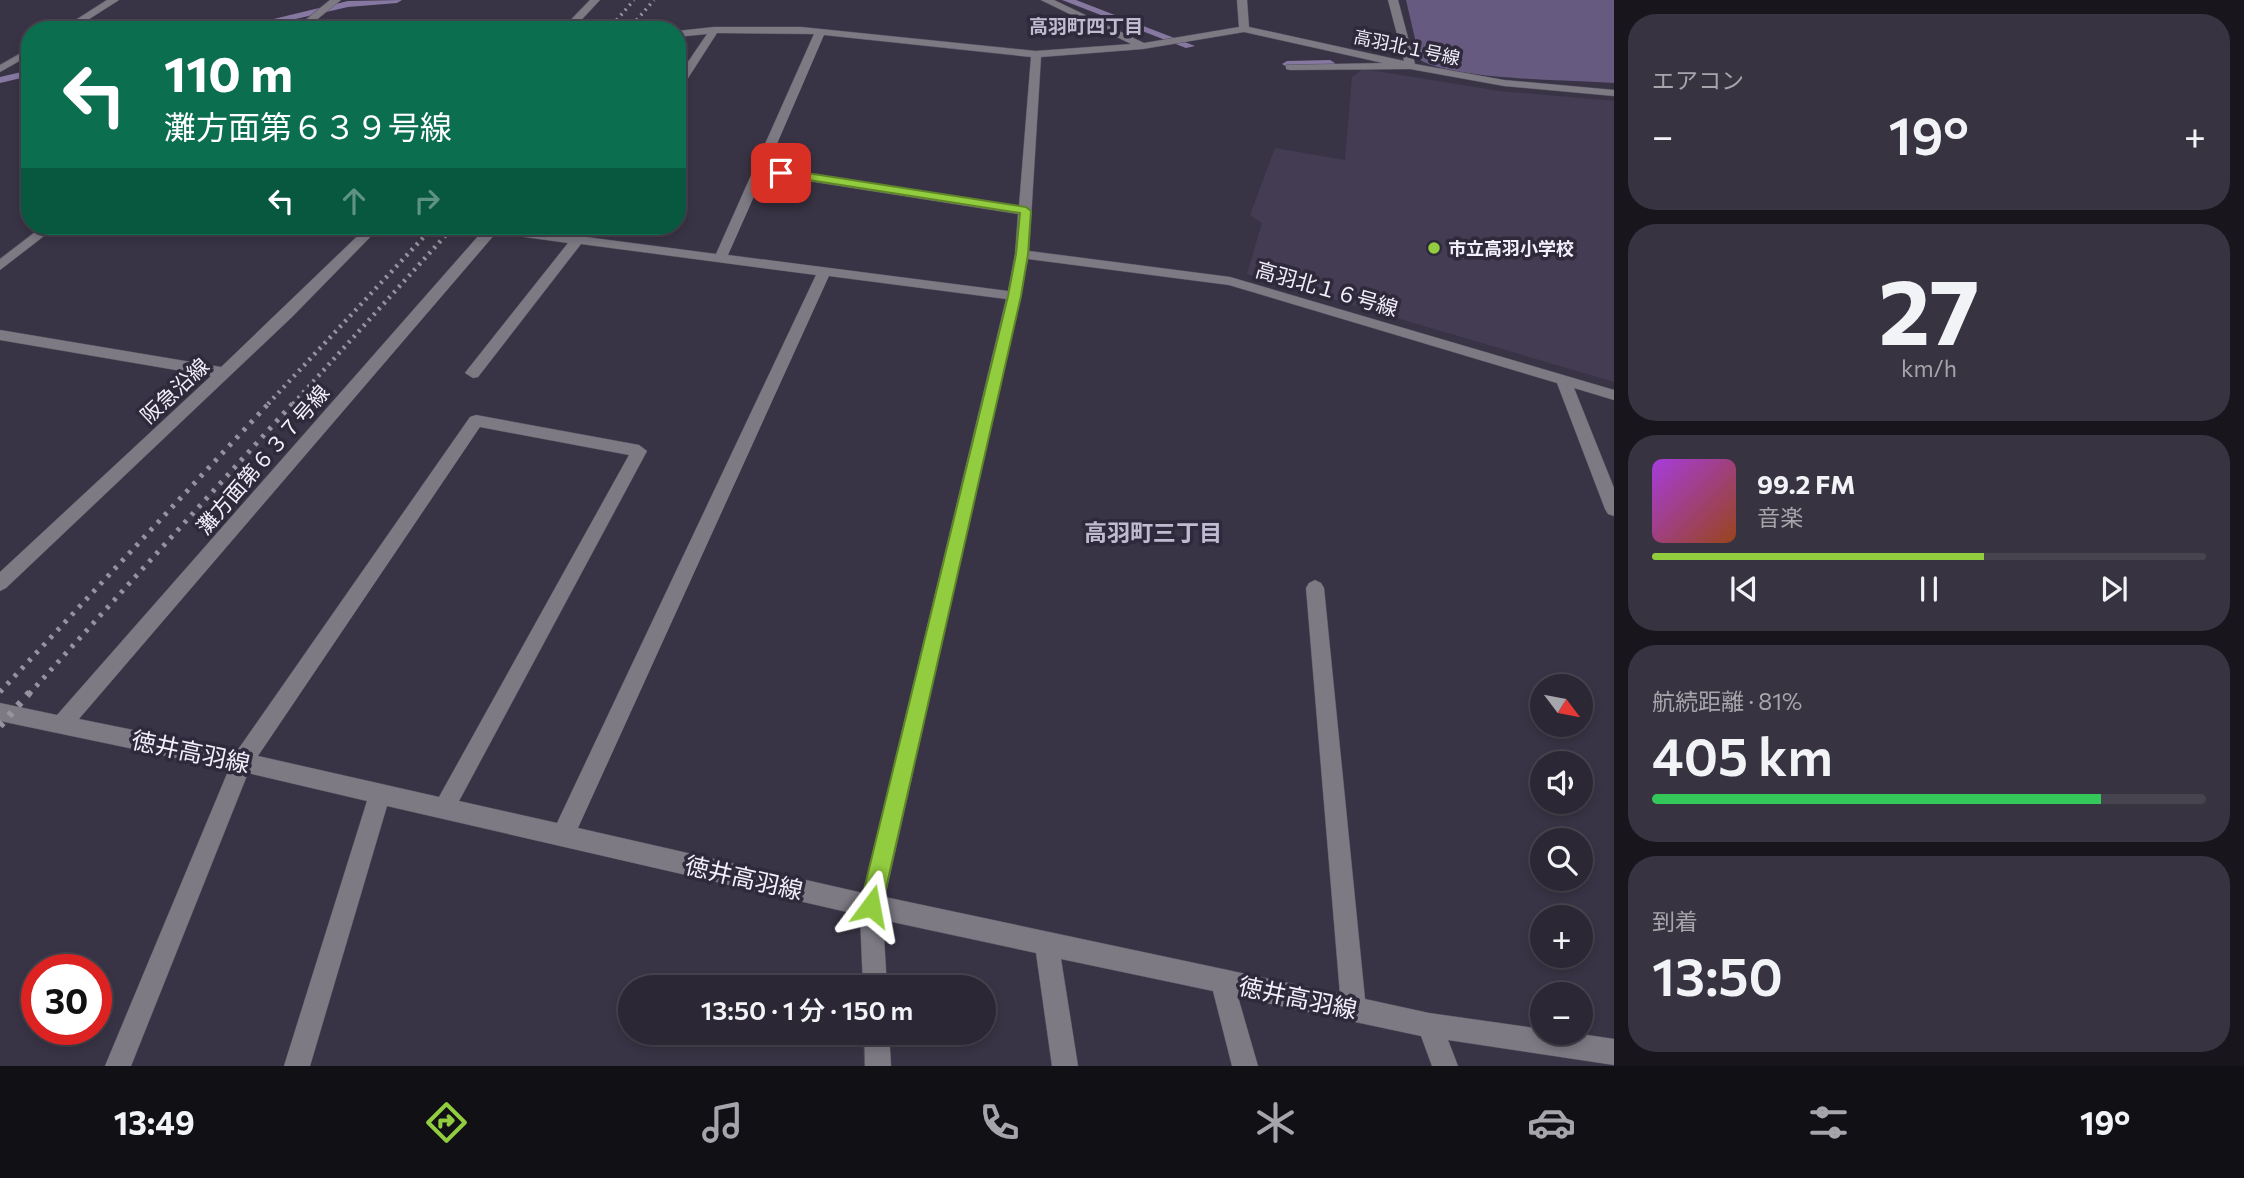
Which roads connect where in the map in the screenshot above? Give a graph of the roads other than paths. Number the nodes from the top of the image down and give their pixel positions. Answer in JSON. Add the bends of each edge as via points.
{"nodes":[{"id":1,"x":114,"y":0,"type":"edge"},
{"id":2,"x":336,"y":0,"type":"edge"},
{"id":3,"x":1046,"y":0,"type":"edge"},
{"id":4,"x":1242,"y":0,"type":"edge"},
{"id":5,"x":1393,"y":0,"type":"edge"},
{"id":6,"x":592,"y":3,"type":"edge"},
{"id":7,"x":80,"y":21,"type":"edge"},
{"id":8,"x":309,"y":21,"type":"edge"},
{"id":9,"x":575,"y":21,"type":"edge"},
{"id":10,"x":1244,"y":29,"type":"junction"},
{"id":11,"x":714,"y":30,"type":"junction"},
{"id":12,"x":686,"y":33,"type":"edge"},
{"id":13,"x":820,"y":33,"type":"junction"},
{"id":14,"x":1149,"y":45,"type":"junction"},
{"id":15,"x":1036,"y":54,"type":"junction"},
{"id":16,"x":21,"y":56,"type":"edge"},
{"id":17,"x":1410,"y":66,"type":"junction"},
{"id":18,"x":1290,"y":67,"type":"dead end"},
{"id":19,"x":2,"y":68,"type":"edge"},
{"id":20,"x":686,"y":74,"type":"edge"},
{"id":21,"x":1614,"y":93,"type":"edge"},
{"id":22,"x":759,"y":170,"type":"junction"},
{"id":23,"x":1026,"y":211,"type":"junction"},
{"id":24,"x":40,"y":235,"type":"edge"},
{"id":25,"x":366,"y":235,"type":"edge"},
{"id":26,"x":487,"y":235,"type":"edge"},
{"id":27,"x":548,"y":235,"type":"edge"},
{"id":28,"x":582,"y":235,"type":"edge"},
{"id":29,"x":580,"y":239,"type":"junction"},
{"id":30,"x":1022,"y":254,"type":"junction"},
{"id":31,"x":721,"y":257,"type":"junction"},
{"id":32,"x":0,"y":266,"type":"edge"},
{"id":33,"x":825,"y":270,"type":"junction"},
{"id":34,"x":1014,"y":296,"type":"junction"},
{"id":35,"x":0,"y":335,"type":"edge"},
{"id":36,"x":223,"y":373,"type":"junction"},
{"id":37,"x":472,"y":373,"type":"dead end"},
{"id":38,"x":1563,"y":380,"type":"junction"},
{"id":39,"x":1614,"y":395,"type":"edge"},
{"id":40,"x":1614,"y":509,"type":"edge"},
{"id":41,"x":0,"y":583,"type":"edge"},
{"id":42,"x":1315,"y":588,"type":"dead end"},
{"id":43,"x":0,"y":712,"type":"edge"},
{"id":44,"x":63,"y":723,"type":"junction"},
{"id":45,"x":242,"y":762,"type":"junction"},
{"id":46,"x":380,"y":794,"type":"junction"},
{"id":47,"x":444,"y":808,"type":"junction"},
{"id":48,"x":563,"y":836,"type":"junction"},
{"id":49,"x":871,"y":906,"type":"junction"},
{"id":50,"x":1047,"y":944,"type":"junction"},
{"id":51,"x":874,"y":975,"type":"edge"},
{"id":52,"x":1222,"y":981,"type":"junction"},
{"id":53,"x":1354,"y":1009,"type":"junction"},
{"id":54,"x":1429,"y":1025,"type":"junction"},
{"id":55,"x":877,"y":1045,"type":"edge"},
{"id":56,"x":1614,"y":1052,"type":"edge"},
{"id":57,"x":118,"y":1066,"type":"edge"},
{"id":58,"x":297,"y":1066,"type":"edge"},
{"id":59,"x":878,"y":1066,"type":"edge"},
{"id":60,"x":1065,"y":1066,"type":"edge"},
{"id":61,"x":1245,"y":1066,"type":"edge"},
{"id":62,"x":1445,"y":1066,"type":"edge"}],
"edges":[{"from":1,"to":7,"type":"street"},
{"from":2,"to":8,"type":"street"},
{"from":3,"to":14,"type":"street"},
{"from":4,"to":10,"type":"street"},
{"from":5,"to":17,"type":"street"},
{"from":6,"to":9,"type":"street"},
{"from":10,"to":14,"type":"street","name":"高羽北１号線"},
{"from":10,"to":17,"type":"street","name":"高羽北１号線"},
{"from":11,"to":12,"type":"street"},
{"from":11,"to":13,"type":"street"},
{"from":11,"to":20,"type":"street"},
{"from":13,"to":15,"type":"street"},
{"from":13,"to":22,"type":"street"},
{"from":14,"to":15,"type":"street","name":"高羽北１号線"},
{"from":15,"to":23,"type":"street"},
{"from":16,"to":19,"type":"street"},
{"from":17,"to":18,"type":"street"},
{"from":17,"to":21,"type":"street","name":"高羽北１号線","via":[[1504,83]]},
{"from":22,"to":23,"type":"street"},
{"from":22,"to":31,"type":"street"},
{"from":23,"to":30,"type":"street"},
{"from":24,"to":32,"type":"street"},
{"from":25,"to":36,"type":"street","name":"阪急沿線"},
{"from":26,"to":44,"type":"street","name":"灘方面第６３７号線"},
{"from":27,"to":29,"type":"street"},
{"from":28,"to":29,"type":"street"},
{"from":29,"to":31,"type":"street"},
{"from":29,"to":37,"type":"street"},
{"from":30,"to":34,"type":"street"},
{"from":30,"to":38,"type":"street","name":"高羽北１６号線","via":[[1230,281]]},
{"from":31,"to":33,"type":"street"},
{"from":33,"to":34,"type":"street"},
{"from":33,"to":48,"type":"street"},
{"from":34,"to":49,"type":"street"},
{"from":35,"to":36,"type":"street"},
{"from":36,"to":41,"type":"street","name":"阪急沿線"},
{"from":38,"to":39,"type":"street","name":"高羽北１６号線"},
{"from":38,"to":40,"type":"street"},
{"from":42,"to":53,"type":"street"},
{"from":43,"to":44,"type":"street","name":"徳井高羽線"},
{"from":44,"to":45,"type":"street","name":"徳井高羽線"},
{"from":45,"to":46,"type":"street","name":"徳井高羽線"},
{"from":45,"to":47,"type":"street","via":[[477,421],[639,451]]},
{"from":45,"to":57,"type":"street"},
{"from":46,"to":47,"type":"street","name":"徳井高羽線"},
{"from":46,"to":58,"type":"street"},
{"from":47,"to":48,"type":"street","name":"徳井高羽線"},
{"from":48,"to":49,"type":"street","name":"徳井高羽線"},
{"from":49,"to":50,"type":"street","name":"徳井高羽線"},
{"from":49,"to":51,"type":"street"},
{"from":50,"to":52,"type":"street","name":"徳井高羽線"},
{"from":50,"to":60,"type":"street"},
{"from":52,"to":53,"type":"street","name":"徳井高羽線"},
{"from":52,"to":61,"type":"street"},
{"from":53,"to":54,"type":"street","name":"徳井高羽線"},
{"from":54,"to":56,"type":"street","name":"徳井高羽線"},
{"from":54,"to":62,"type":"street"},
{"from":55,"to":59,"type":"street"}]}
